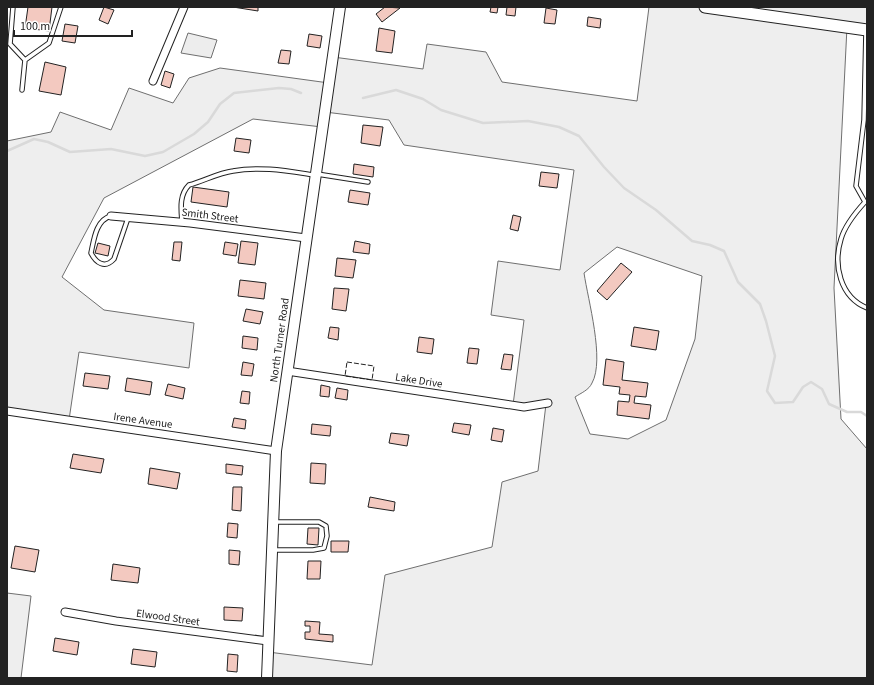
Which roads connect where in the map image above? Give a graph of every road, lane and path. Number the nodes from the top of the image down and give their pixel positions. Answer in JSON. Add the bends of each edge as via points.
{"nodes":[{"id":1,"x":13,"y":7,"type":"edge"},
{"id":2,"x":61,"y":7,"type":"edge"},
{"id":3,"x":184,"y":7,"type":"edge"},
{"id":4,"x":340,"y":7,"type":"edge"},
{"id":5,"x":705,"y":7,"type":"edge"},
{"id":6,"x":866,"y":30,"type":"edge"},
{"id":7,"x":25,"y":60,"type":"junction"},
{"id":8,"x":153,"y":80,"type":"dead end"},
{"id":9,"x":22,"y":90,"type":"dead end"},
{"id":10,"x":315,"y":175,"type":"junction"},
{"id":11,"x":368,"y":182,"type":"dead end"},
{"id":12,"x":862,"y":197,"type":"junction"},
{"id":13,"x":867,"y":198,"type":"edge"},
{"id":14,"x":111,"y":216,"type":"joint"},
{"id":15,"x":128,"y":217,"type":"junction"},
{"id":16,"x":182,"y":222,"type":"junction"},
{"id":17,"x":306,"y":238,"type":"junction"},
{"id":18,"x":867,"y":308,"type":"edge"},
{"id":19,"x":287,"y":371,"type":"junction"},
{"id":20,"x":548,"y":403,"type":"dead end"},
{"id":21,"x":7,"y":411,"type":"edge"},
{"id":22,"x":276,"y":451,"type":"junction"},
{"id":23,"x":272,"y":522,"type":"junction"},
{"id":24,"x":271,"y":550,"type":"junction"},
{"id":25,"x":64,"y":612,"type":"dead end"},
{"id":26,"x":268,"y":641,"type":"junction"},
{"id":27,"x":267,"y":678,"type":"edge"}],
"edges":[{"from":1,"to":7,"type":"lane","via":[[10,44]]},
{"from":2,"to":7,"type":"lane","via":[[48,43]]},
{"from":3,"to":8,"type":"street"},
{"from":4,"to":10,"type":"street","name":"North Turner Road"},
{"from":5,"to":6,"type":"main road"},
{"from":6,"to":12,"type":"lane","via":[[864,120],[856,186]]},
{"from":7,"to":9,"type":"lane"},
{"from":10,"to":11,"type":"lane"},
{"from":10,"to":16,"type":"lane","via":[[282,170],[247,169],[232,171],[189,185],[184,190],[182,200]]},
{"from":10,"to":17,"type":"street","name":"North Turner Road"},
{"from":12,"to":13,"type":"lane"},
{"from":12,"to":18,"type":"lane","via":[[865,202],[852,217],[841,239],[838,259],[841,282],[847,294]]},
{"from":14,"to":15,"type":"street","name":"Smith Street"},
{"from":14,"to":15,"type":"lane","via":[[100,222],[91,253],[94,259],[106,265],[114,259]]},
{"from":15,"to":16,"type":"street","name":"Smith Street"},
{"from":16,"to":17,"type":"street","name":"Smith Street"},
{"from":17,"to":19,"type":"street","name":"North Turner Road"},
{"from":19,"to":20,"type":"street","name":"Lake Drive","via":[[524,406]]},
{"from":19,"to":22,"type":"street","name":"North Turner Road"},
{"from":21,"to":22,"type":"street","name":"Irene Avenue"},
{"from":22,"to":23,"type":"street","name":"North Turner Road"},
{"from":23,"to":24,"type":"street","name":"North Turner Road"},
{"from":23,"to":24,"type":"lane","via":[[319,522],[326,526],[327,536],[324,548]]},
{"from":24,"to":26,"type":"street","name":"North Turner Road"},
{"from":25,"to":26,"type":"street","name":"Elwood Street"},
{"from":26,"to":27,"type":"street","name":"North Turner Road"}]}
